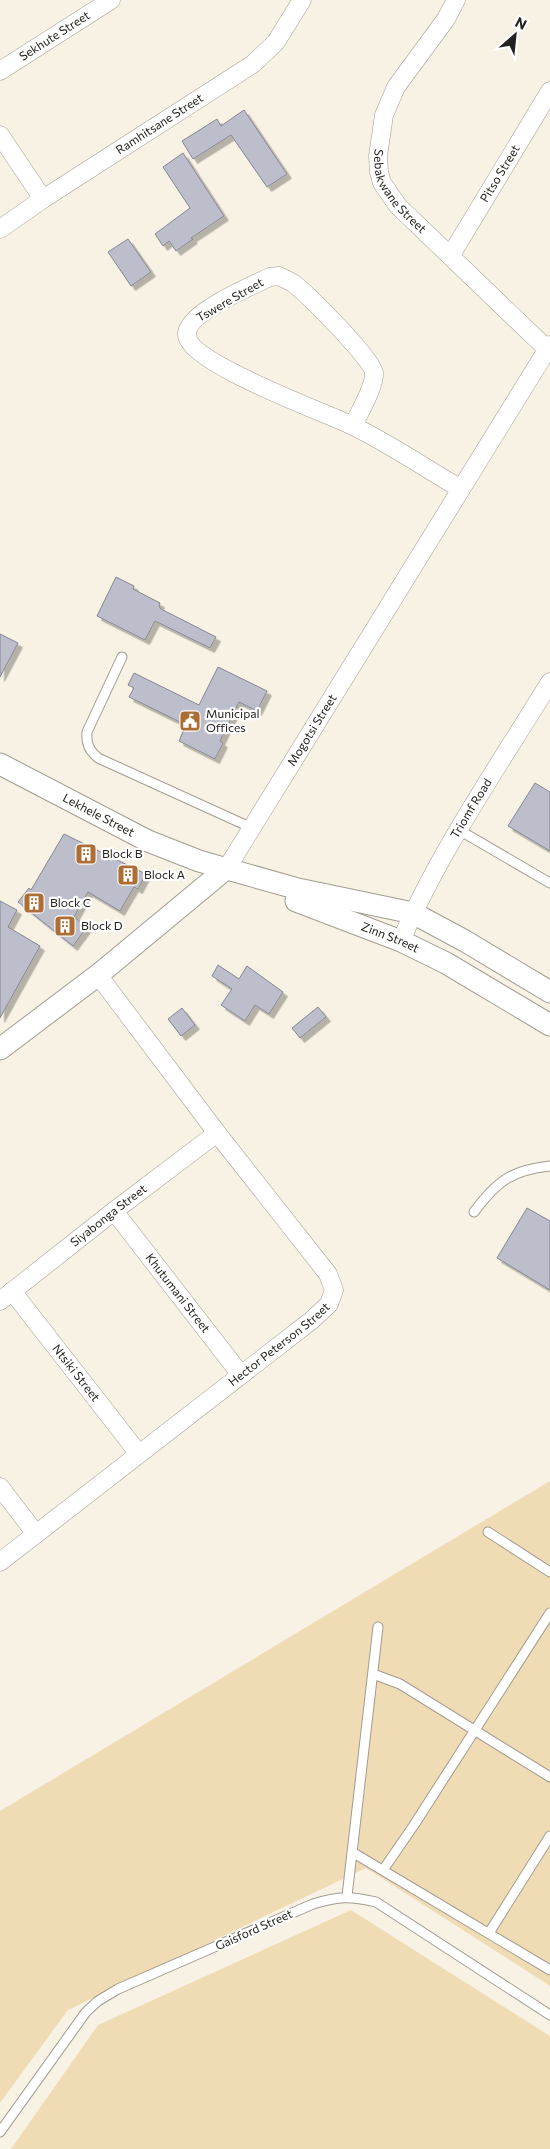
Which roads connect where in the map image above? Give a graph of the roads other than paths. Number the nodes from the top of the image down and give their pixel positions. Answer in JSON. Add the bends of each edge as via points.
{"nodes":[{"id":1,"x":111,"y":0,"type":"edge"},
{"id":2,"x":302,"y":0,"type":"edge"},
{"id":3,"x":456,"y":0,"type":"edge"},
{"id":4,"x":0,"y":72,"type":"edge"},
{"id":5,"x":550,"y":91,"type":"edge"},
{"id":6,"x":0,"y":135,"type":"edge"},
{"id":7,"x":43,"y":199,"type":"junction"},
{"id":8,"x":0,"y":229,"type":"edge"},
{"id":9,"x":451,"y":255,"type":"junction"},
{"id":10,"x":549,"y":347,"type":"edge"},
{"id":11,"x":353,"y":426,"type":"junction"},
{"id":12,"x":462,"y":489,"type":"junction"},
{"id":13,"x":122,"y":657,"type":"dead end"},
{"id":14,"x":550,"y":682,"type":"edge"},
{"id":15,"x":0,"y":764,"type":"edge"},
{"id":16,"x":252,"y":828,"type":"junction"},
{"id":17,"x":459,"y":830,"type":"junction"},
{"id":18,"x":223,"y":871,"type":"junction"},
{"id":19,"x":550,"y":883,"type":"edge"},
{"id":20,"x":413,"y":913,"type":"junction"},
{"id":21,"x":401,"y":942,"type":"junction"},
{"id":22,"x":98,"y":975,"type":"junction"},
{"id":23,"x":550,"y":992,"type":"edge"},
{"id":24,"x":550,"y":1025,"type":"edge"},
{"id":25,"x":0,"y":1048,"type":"edge"},
{"id":26,"x":216,"y":1133,"type":"junction"},
{"id":27,"x":550,"y":1166,"type":"edge"},
{"id":28,"x":114,"y":1211,"type":"junction"},
{"id":29,"x":474,"y":1212,"type":"dead end"},
{"id":30,"x":6,"y":1296,"type":"edge"},
{"id":31,"x":241,"y":1375,"type":"junction"},
{"id":32,"x":139,"y":1454,"type":"junction"},
{"id":33,"x":0,"y":1487,"type":"edge"},
{"id":34,"x":488,"y":1532,"type":"dead end"},
{"id":35,"x":36,"y":1534,"type":"junction"},
{"id":36,"x":0,"y":1562,"type":"edge"},
{"id":37,"x":550,"y":1572,"type":"edge"},
{"id":38,"x":550,"y":1613,"type":"edge"},
{"id":39,"x":378,"y":1627,"type":"dead end"},
{"id":40,"x":373,"y":1674,"type":"junction"},
{"id":41,"x":474,"y":1730,"type":"junction"},
{"id":42,"x":550,"y":1777,"type":"edge"},
{"id":43,"x":550,"y":1836,"type":"edge"},
{"id":44,"x":352,"y":1852,"type":"junction"},
{"id":45,"x":382,"y":1870,"type":"junction"},
{"id":46,"x":347,"y":1896,"type":"junction"},
{"id":47,"x":489,"y":1933,"type":"junction"},
{"id":48,"x":550,"y":1970,"type":"edge"},
{"id":49,"x":550,"y":2015,"type":"edge"},
{"id":50,"x":0,"y":2132,"type":"edge"}],
"edges":[{"from":1,"to":4,"type":"street","name":"Sekhute Street"},
{"from":2,"to":7,"type":"street","name":"Ramhitsane Street","via":[[276,42],[253,64]]},
{"from":3,"to":9,"type":"street","name":"Sebakwane Street","via":[[392,95],[384,115],[378,156],[379,172],[388,195]]},
{"from":5,"to":9,"type":"street","name":"Pitso Street"},
{"from":6,"to":7,"type":"street"},
{"from":7,"to":8,"type":"street","name":"Ramhitsane Street"},
{"from":9,"to":10,"type":"street","name":"Sebakwane Street"},
{"from":10,"to":12,"type":"street","name":"Mogotsi Street"},
{"from":11,"to":11,"type":"street","name":"Tswere Street","via":[[373,380],[374,370],[357,347],[293,283],[279,276],[270,277],[214,306],[189,325],[189,342],[217,365]]},
{"from":11,"to":12,"type":"street","name":"Tswere Street"},
{"from":12,"to":16,"type":"street","name":"Mogotsi Street"},
{"from":13,"to":16,"type":"lane","via":[[87,732],[86,743],[91,752]]},
{"from":14,"to":17,"type":"street","name":"Triomf Road"},
{"from":15,"to":18,"type":"street","name":"Lekhele Street","via":[[148,841]]},
{"from":16,"to":18,"type":"street","name":"Mogotsi Street"},
{"from":17,"to":19,"type":"lane"},
{"from":17,"to":20,"type":"street","name":"Triomf Road"},
{"from":18,"to":20,"type":"street","name":"Zinn Street"},
{"from":18,"to":21,"type":"street","name":"Zinn Street"},
{"from":18,"to":22,"type":"street","name":"Mogotsi Street"},
{"from":20,"to":21,"type":"street","name":"Triomf Road"},
{"from":20,"to":23,"type":"street","name":"Zinn Street"},
{"from":21,"to":24,"type":"street","name":"Zinn Street","via":[[446,963]]},
{"from":22,"to":25,"type":"street","name":"Mogotsi Street"},
{"from":22,"to":26,"type":"street","name":"Hector Peterson Street"},
{"from":26,"to":28,"type":"street","name":"Siyabonga Street"},
{"from":26,"to":31,"type":"street","name":"Hector Peterson Street","via":[[328,1274],[334,1290],[323,1311]]},
{"from":27,"to":29,"type":"lane","via":[[507,1177],[495,1186]]},
{"from":28,"to":30,"type":"street","name":"Siyabonga Street"},
{"from":28,"to":31,"type":"street","name":"Khutumani Street"},
{"from":30,"to":32,"type":"street","name":"Ntsiki Street"},
{"from":31,"to":32,"type":"street","name":"Hector Peterson Street"},
{"from":32,"to":35,"type":"street","name":"Hector Peterson Street"},
{"from":33,"to":35,"type":"street"},
{"from":34,"to":37,"type":"lane"},
{"from":35,"to":36,"type":"street","name":"Hector Peterson Street"},
{"from":38,"to":41,"type":"lane"},
{"from":39,"to":40,"type":"lane"},
{"from":40,"to":41,"type":"lane","via":[[400,1684]]},
{"from":40,"to":44,"type":"lane"},
{"from":41,"to":42,"type":"lane"},
{"from":41,"to":45,"type":"lane"},
{"from":43,"to":47,"type":"lane"},
{"from":44,"to":45,"type":"lane"},
{"from":44,"to":46,"type":"lane"},
{"from":45,"to":47,"type":"lane"},
{"from":46,"to":49,"type":"lane","name":"Gaisford Street","via":[[376,1902]]},
{"from":46,"to":50,"type":"lane","name":"Gaisford Street","via":[[313,1904],[118,1989],[98,2001],[79,2021]]},
{"from":47,"to":48,"type":"lane"}]}
